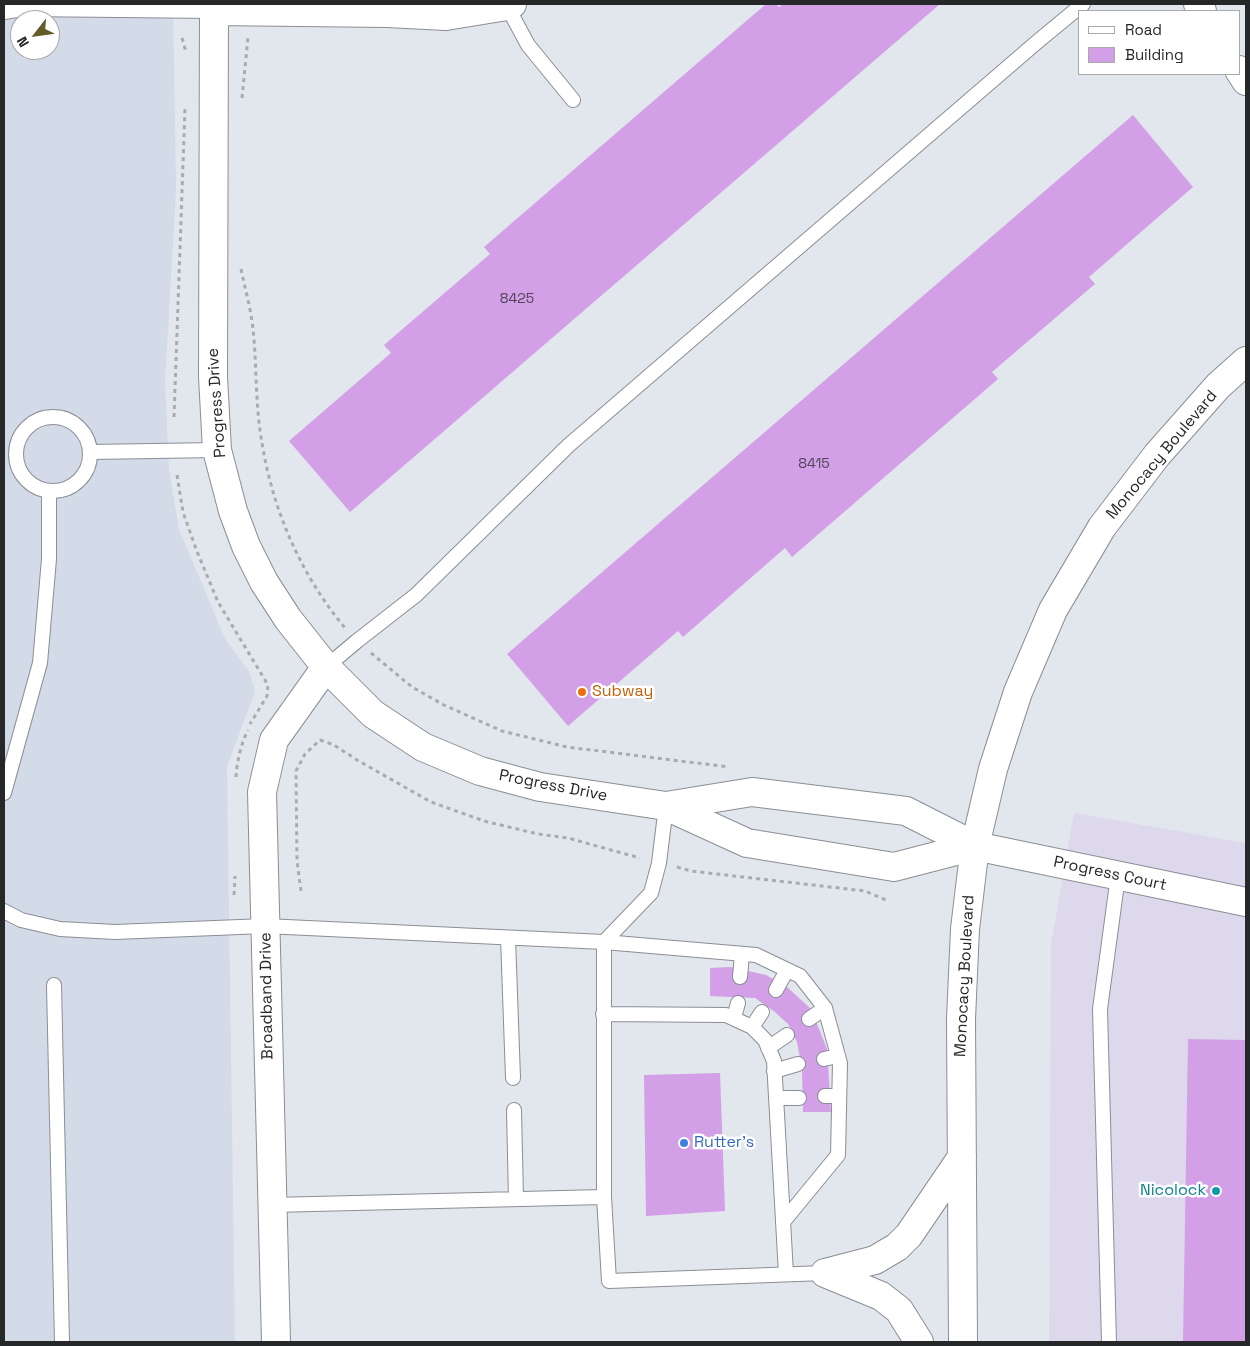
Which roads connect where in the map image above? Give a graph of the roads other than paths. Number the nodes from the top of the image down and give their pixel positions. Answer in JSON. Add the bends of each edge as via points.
{"nodes":[{"id":1,"x":1083,"y":4,"type":"edge"},
{"id":2,"x":509,"y":5,"type":"edge"},
{"id":3,"x":214,"y":8,"type":"edge"},
{"id":4,"x":4,"y":12,"type":"edge"},
{"id":5,"x":573,"y":100,"type":"dead end"},
{"id":6,"x":1246,"y":361,"type":"edge"},
{"id":7,"x":218,"y":450,"type":"junction"},
{"id":8,"x":90,"y":452,"type":"junction"},
{"id":9,"x":49,"y":491,"type":"junction"},
{"id":10,"x":326,"y":667,"type":"junction"},
{"id":11,"x":4,"y":792,"type":"edge"},
{"id":12,"x":666,"y":806,"type":"junction"},
{"id":13,"x":975,"y":846,"type":"junction"},
{"id":14,"x":1118,"y":876,"type":"junction"},
{"id":15,"x":1246,"y":902,"type":"edge"},
{"id":16,"x":4,"y":911,"type":"edge"},
{"id":17,"x":265,"y":926,"type":"junction"},
{"id":18,"x":508,"y":938,"type":"junction"},
{"id":19,"x":604,"y":942,"type":"junction"},
{"id":20,"x":742,"y":954,"type":"junction"},
{"id":21,"x":787,"y":970,"type":"junction"},
{"id":22,"x":740,"y":977,"type":"dead end"},
{"id":23,"x":54,"y":985,"type":"dead end"},
{"id":24,"x":776,"y":990,"type":"dead end"},
{"id":25,"x":738,"y":1002,"type":"dead end"},
{"id":26,"x":826,"y":1008,"type":"junction"},
{"id":27,"x":762,"y":1012,"type":"dead end"},
{"id":28,"x":603,"y":1014,"type":"junction"},
{"id":29,"x":734,"y":1018,"type":"junction"},
{"id":30,"x":808,"y":1019,"type":"dead end"},
{"id":31,"x":752,"y":1027,"type":"junction"},
{"id":32,"x":787,"y":1035,"type":"dead end"},
{"id":33,"x":768,"y":1048,"type":"junction"},
{"id":34,"x":838,"y":1056,"type":"junction"},
{"id":35,"x":824,"y":1059,"type":"dead end"},
{"id":36,"x":798,"y":1064,"type":"dead end"},
{"id":37,"x":774,"y":1071,"type":"junction"},
{"id":38,"x":513,"y":1078,"type":"dead end"},
{"id":39,"x":825,"y":1096,"type":"dead end"},
{"id":40,"x":839,"y":1096,"type":"junction"},
{"id":41,"x":776,"y":1098,"type":"junction"},
{"id":42,"x":799,"y":1098,"type":"dead end"},
{"id":43,"x":514,"y":1110,"type":"dead end"},
{"id":44,"x":962,"y":1158,"type":"junction"},
{"id":45,"x":604,"y":1197,"type":"junction"},
{"id":46,"x":516,"y":1199,"type":"junction"},
{"id":47,"x":272,"y":1205,"type":"junction"},
{"id":48,"x":783,"y":1222,"type":"junction"},
{"id":49,"x":825,"y":1273,"type":"junction"},
{"id":50,"x":786,"y":1274,"type":"junction"},
{"id":51,"x":62,"y":1342,"type":"edge"},
{"id":52,"x":276,"y":1342,"type":"edge"},
{"id":53,"x":919,"y":1342,"type":"edge"},
{"id":54,"x":963,"y":1342,"type":"edge"},
{"id":55,"x":1109,"y":1342,"type":"edge"}],
"edges":[{"from":1,"to":10,"type":"lane","via":[[569,445],[416,595]]},
{"from":2,"to":3,"type":"street","via":[[446,16],[250,12]]},
{"from":2,"to":5,"type":"lane","via":[[528,45]]},
{"from":3,"to":4,"type":"lane","via":[[23,9]]},
{"from":3,"to":7,"type":"street","name":"Progress Drive","via":[[213,377]]},
{"from":6,"to":13,"type":"street","name":"Monocacy Boulevard","via":[[1218,386],[1157,455],[1102,527],[1054,610],[1018,692],[993,769]]},
{"from":7,"to":8,"type":"lane"},
{"from":7,"to":10,"type":"street","name":"Progress Drive","via":[[233,511],[246,546],[288,619]]},
{"from":8,"to":9,"type":"lane","via":[[83,476],[74,485]]},
{"from":8,"to":9,"type":"lane","via":[[80,428],[70,421],[48,417],[25,429],[18,440],[18,467],[35,486]]},
{"from":9,"to":11,"type":"lane","via":[[49,560],[40,663]]},
{"from":10,"to":12,"type":"street","name":"Progress Drive","via":[[373,714],[423,747],[480,771],[540,787]]},
{"from":10,"to":17,"type":"street","name":"Broadband Drive","via":[[274,740],[262,792]]},
{"from":12,"to":13,"type":"street","name":"Progress Drive","via":[[752,792],[906,811]]},
{"from":12,"to":13,"type":"street","name":"Progress Drive","via":[[747,842],[894,867]]},
{"from":12,"to":19,"type":"lane","via":[[659,862],[650,894]]},
{"from":13,"to":14,"type":"street","name":"Progress Court"},
{"from":13,"to":44,"type":"street","name":"Monocacy Boulevard","via":[[964,929],[962,974]]},
{"from":14,"to":15,"type":"street","name":"Progress Court"},
{"from":14,"to":55,"type":"lane","via":[[1100,1009]]},
{"from":16,"to":17,"type":"lane","via":[[21,920],[60,930],[115,932]]},
{"from":17,"to":18,"type":"lane"},
{"from":17,"to":47,"type":"street","name":"Broadband Drive"},
{"from":18,"to":19,"type":"lane"},
{"from":18,"to":38,"type":"lane"},
{"from":19,"to":20,"type":"lane"},
{"from":19,"to":28,"type":"lane"},
{"from":20,"to":21,"type":"lane","via":[[756,956]]},
{"from":20,"to":22,"type":"lane"},
{"from":21,"to":24,"type":"lane"},
{"from":21,"to":26,"type":"lane","via":[[800,976]]},
{"from":23,"to":51,"type":"lane"},
{"from":25,"to":29,"type":"lane"},
{"from":26,"to":30,"type":"lane"},
{"from":26,"to":34,"type":"lane"},
{"from":27,"to":31,"type":"lane"},
{"from":28,"to":29,"type":"lane","via":[[726,1015]]},
{"from":28,"to":45,"type":"lane"},
{"from":29,"to":31,"type":"lane"},
{"from":31,"to":33,"type":"lane"},
{"from":32,"to":33,"type":"lane"},
{"from":33,"to":37,"type":"lane","via":[[774,1061]]},
{"from":34,"to":35,"type":"lane"},
{"from":34,"to":40,"type":"lane"},
{"from":36,"to":37,"type":"lane"},
{"from":37,"to":41,"type":"lane"},
{"from":39,"to":40,"type":"lane"},
{"from":40,"to":48,"type":"lane","via":[[838,1155]]},
{"from":41,"to":42,"type":"lane"},
{"from":41,"to":48,"type":"lane"},
{"from":43,"to":46,"type":"lane"},
{"from":44,"to":49,"type":"street","via":[[909,1235],[897,1247],[875,1260]]},
{"from":44,"to":54,"type":"street","name":"Monocacy Boulevard"},
{"from":45,"to":46,"type":"lane"},
{"from":45,"to":50,"type":"lane","via":[[609,1281]]},
{"from":46,"to":47,"type":"lane"},
{"from":47,"to":52,"type":"street","name":"Broadband Drive"},
{"from":48,"to":50,"type":"lane"},
{"from":49,"to":50,"type":"lane"},
{"from":49,"to":53,"type":"street","via":[[881,1296],[899,1310]]}]}
